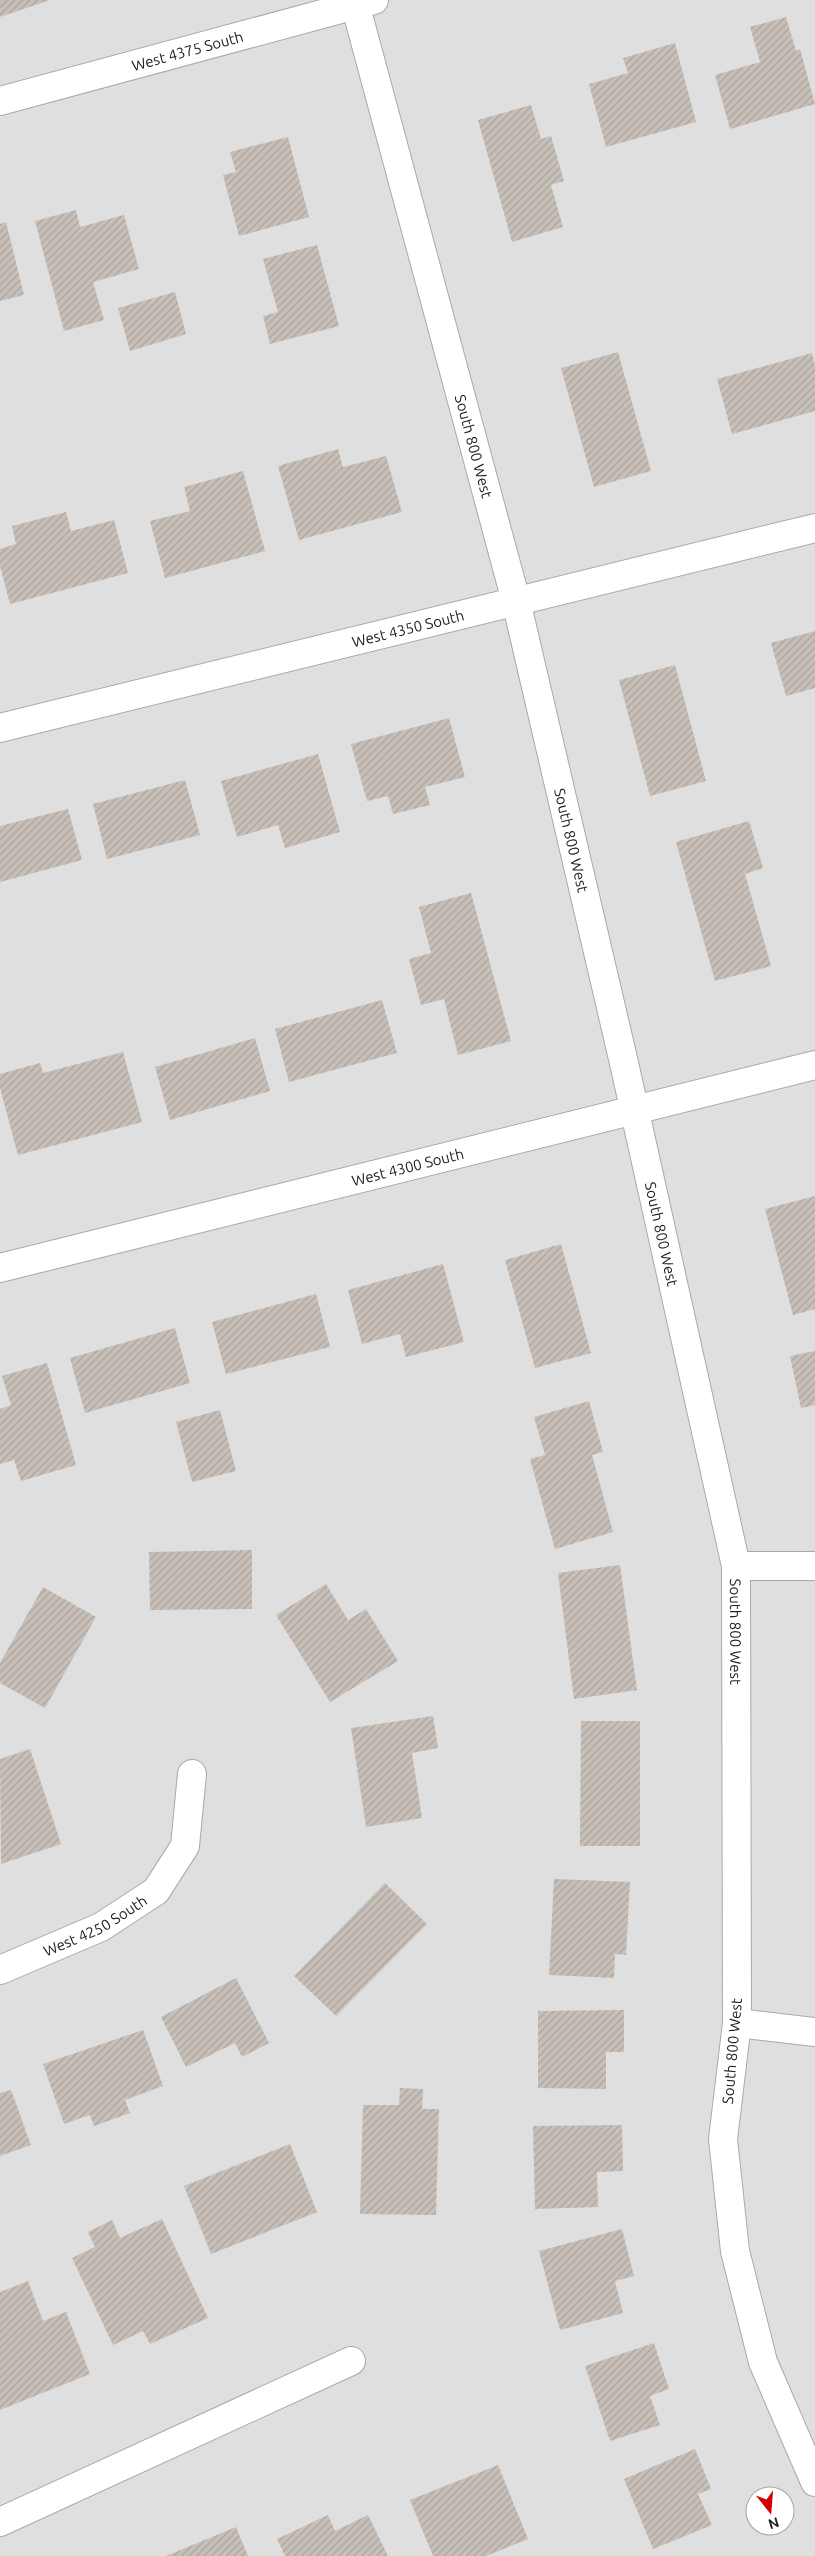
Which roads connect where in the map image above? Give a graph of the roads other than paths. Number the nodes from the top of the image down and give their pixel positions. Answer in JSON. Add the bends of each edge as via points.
{"nodes":[{"id":1,"x":361,"y":2,"type":"edge"},
{"id":2,"x":0,"y":101,"type":"edge"},
{"id":3,"x":815,"y":528,"type":"edge"},
{"id":4,"x":516,"y":601,"type":"junction"},
{"id":5,"x":0,"y":728,"type":"edge"},
{"id":6,"x":815,"y":1065,"type":"edge"},
{"id":7,"x":635,"y":1110,"type":"junction"},
{"id":8,"x":0,"y":1268,"type":"edge"},
{"id":9,"x":736,"y":1566,"type":"junction"},
{"id":10,"x":815,"y":1566,"type":"edge"},
{"id":11,"x":192,"y":1774,"type":"dead end"},
{"id":12,"x":0,"y":1970,"type":"edge"},
{"id":13,"x":737,"y":2023,"type":"junction"},
{"id":14,"x":815,"y":2032,"type":"edge"},
{"id":15,"x":350,"y":2361,"type":"dead end"},
{"id":16,"x":815,"y":2482,"type":"edge"},
{"id":17,"x":0,"y":2522,"type":"edge"}],
"edges":[{"from":1,"to":2,"type":"street","name":"West 4375 South"},
{"from":1,"to":4,"type":"street","name":"South 800 West"},
{"from":3,"to":4,"type":"street","name":"West 4350 South"},
{"from":4,"to":5,"type":"street","name":"West 4350 South"},
{"from":4,"to":7,"type":"street","name":"South 800 West"},
{"from":6,"to":7,"type":"street","name":"West 4300 South"},
{"from":7,"to":8,"type":"street","name":"West 4300 South"},
{"from":7,"to":9,"type":"street","name":"South 800 West"},
{"from":9,"to":10,"type":"street"},
{"from":9,"to":13,"type":"street","name":"South 800 West"},
{"from":11,"to":12,"type":"street","name":"West 4250 South","via":[[184,1846],[156,1891],[101,1927]]},
{"from":13,"to":14,"type":"street"},
{"from":13,"to":16,"type":"street","name":"South 800 West","via":[[723,2139],[735,2251],[763,2362]]},
{"from":15,"to":17,"type":"street"}]}
